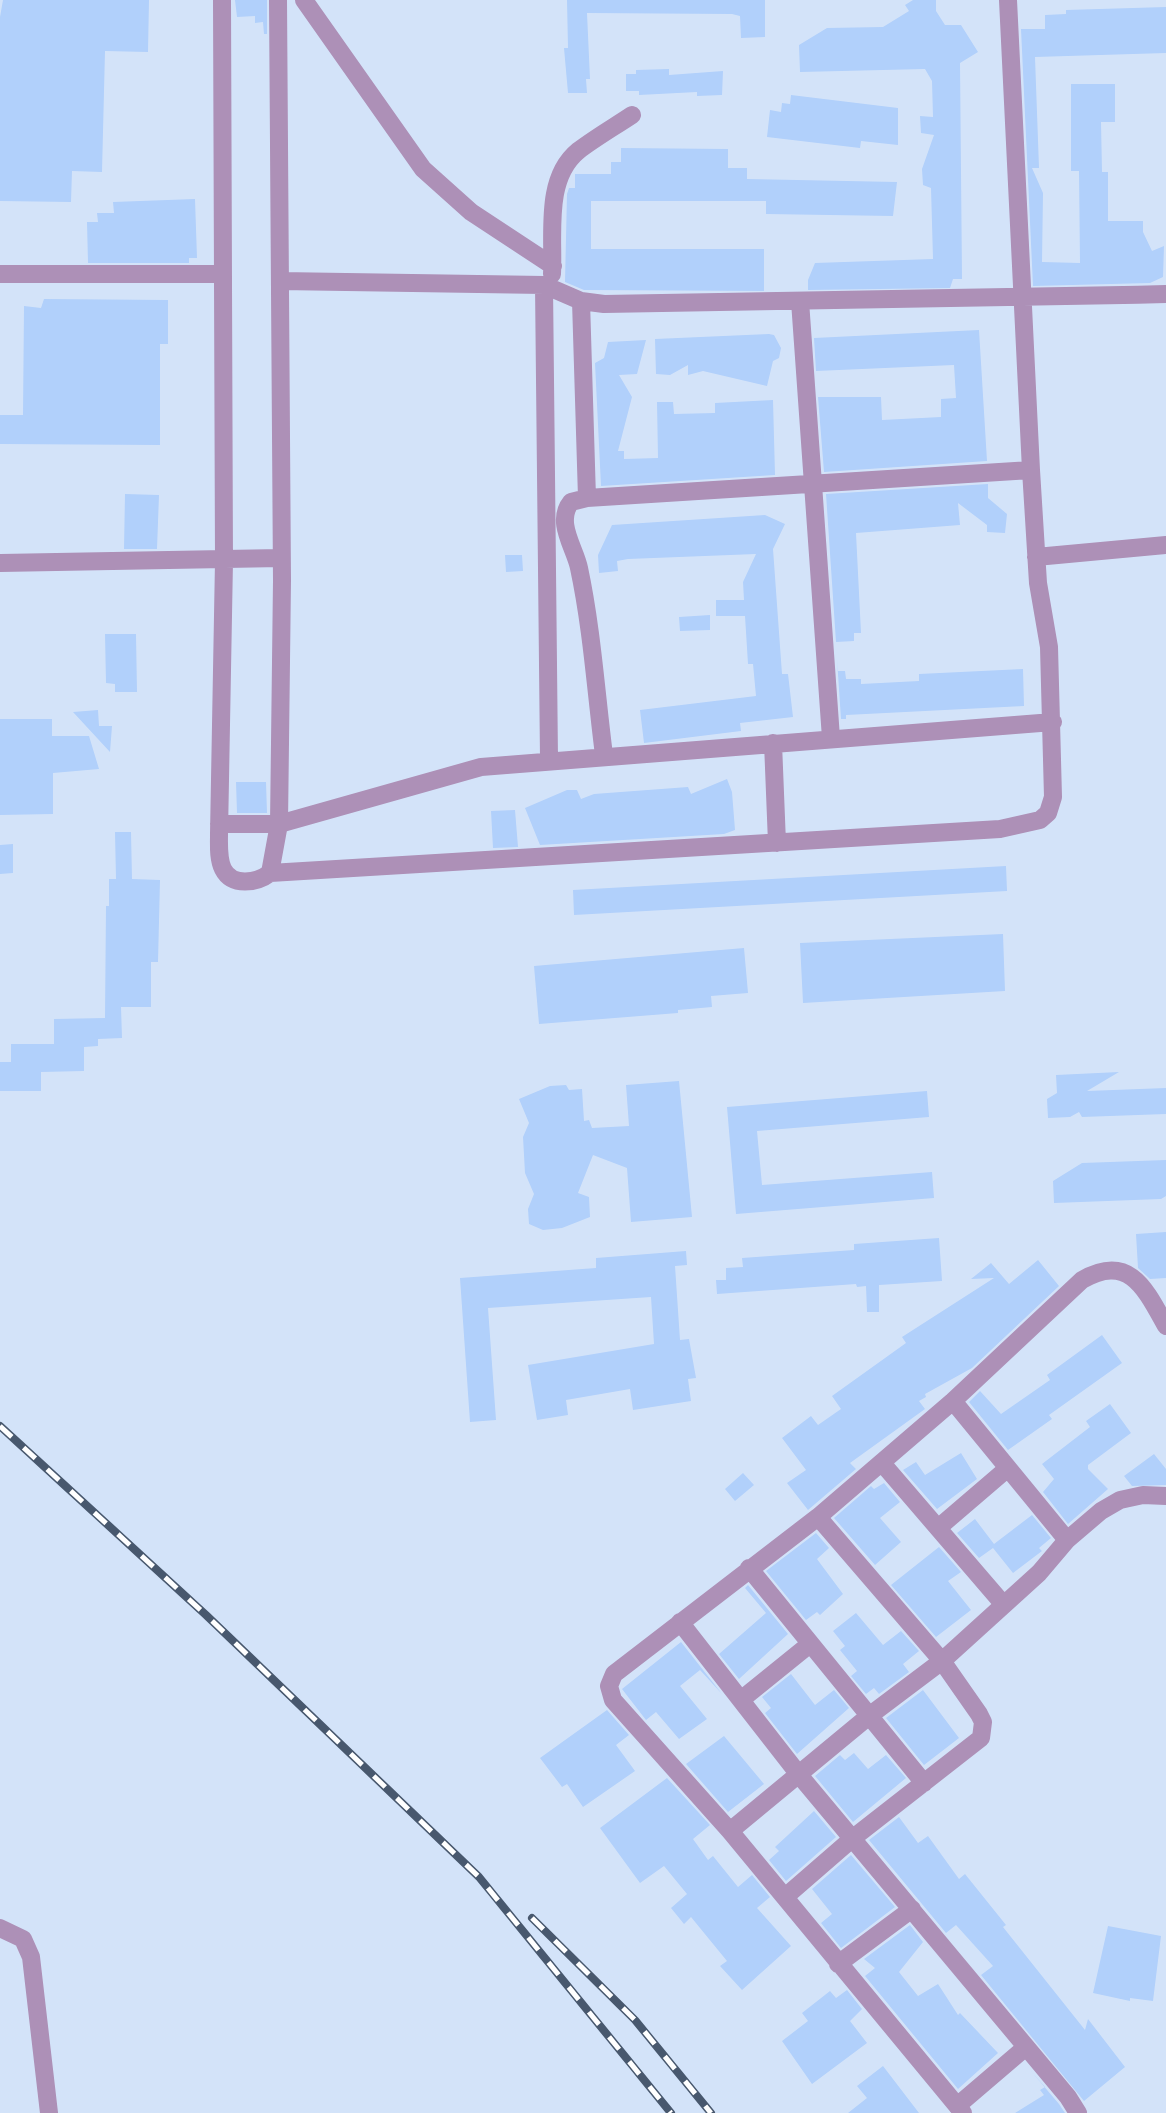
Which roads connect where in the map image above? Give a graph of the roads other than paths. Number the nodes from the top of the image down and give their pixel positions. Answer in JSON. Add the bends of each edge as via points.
{"nodes":[{"id":1,"x":222,"y":0,"type":"edge"},
{"id":2,"x":278,"y":0,"type":"edge"},
{"id":3,"x":304,"y":0,"type":"edge"},
{"id":4,"x":1009,"y":0,"type":"edge"},
{"id":5,"x":632,"y":115,"type":"dead end"},
{"id":6,"x":553,"y":266,"type":"junction"},
{"id":7,"x":0,"y":274,"type":"edge"},
{"id":8,"x":222,"y":274,"type":"junction"},
{"id":9,"x":280,"y":281,"type":"junction"},
{"id":10,"x":548,"y":286,"type":"junction"},
{"id":11,"x":1166,"y":294,"type":"edge"},
{"id":12,"x":1022,"y":298,"type":"junction"},
{"id":13,"x":580,"y":301,"type":"junction"},
{"id":14,"x":800,"y":301,"type":"junction"},
{"id":15,"x":1031,"y":470,"type":"junction"},
{"id":16,"x":814,"y":485,"type":"junction"},
{"id":17,"x":587,"y":498,"type":"junction"},
{"id":18,"x":1166,"y":545,"type":"edge"},
{"id":19,"x":1036,"y":556,"type":"junction"},
{"id":20,"x":281,"y":558,"type":"junction"},
{"id":21,"x":224,"y":561,"type":"junction"},
{"id":22,"x":0,"y":563,"type":"edge"},
{"id":23,"x":1053,"y":722,"type":"junction"},
{"id":24,"x":831,"y":738,"type":"junction"},
{"id":25,"x":773,"y":743,"type":"junction"},
{"id":26,"x":604,"y":755,"type":"junction"},
{"id":27,"x":549,"y":759,"type":"junction"},
{"id":28,"x":219,"y":824,"type":"junction"},
{"id":29,"x":279,"y":824,"type":"junction"},
{"id":30,"x":777,"y":843,"type":"junction"},
{"id":31,"x":270,"y":873,"type":"junction"},
{"id":32,"x":1166,"y":1326,"type":"edge"},
{"id":33,"x":953,"y":1401,"type":"junction"},
{"id":34,"x":882,"y":1463,"type":"junction"},
{"id":35,"x":1008,"y":1468,"type":"junction"},
{"id":36,"x":1166,"y":1496,"type":"edge"},
{"id":37,"x":818,"y":1517,"type":"junction"},
{"id":38,"x":938,"y":1528,"type":"junction"},
{"id":39,"x":1067,"y":1540,"type":"junction"},
{"id":40,"x":748,"y":1568,"type":"junction"},
{"id":41,"x":1004,"y":1605,"type":"junction"},
{"id":42,"x":680,"y":1622,"type":"junction"},
{"id":43,"x":810,"y":1644,"type":"junction"},
{"id":44,"x":942,"y":1661,"type":"junction"},
{"id":45,"x":742,"y":1699,"type":"junction"},
{"id":46,"x":869,"y":1716,"type":"junction"},
{"id":47,"x":800,"y":1776,"type":"junction"},
{"id":48,"x":924,"y":1783,"type":"junction"},
{"id":49,"x":730,"y":1831,"type":"junction"},
{"id":50,"x":853,"y":1838,"type":"junction"},
{"id":51,"x":785,"y":1897,"type":"junction"},
{"id":52,"x":912,"y":1909,"type":"junction"},
{"id":53,"x":0,"y":1928,"type":"edge"},
{"id":54,"x":838,"y":1964,"type":"junction"},
{"id":55,"x":1026,"y":2047,"type":"junction"},
{"id":56,"x":960,"y":2110,"type":"edge"},
{"id":57,"x":49,"y":2113,"type":"edge"},
{"id":58,"x":1078,"y":2113,"type":"edge"}],
"edges":[{"from":1,"to":8,"type":"street"},
{"from":2,"to":9,"type":"street"},
{"from":3,"to":6,"type":"street","via":[[423,169],[471,212]]},
{"from":4,"to":12,"type":"street"},
{"from":5,"to":6,"type":"street","via":[[577,152],[561,174],[555,190]]},
{"from":6,"to":10,"type":"street"},
{"from":7,"to":8,"type":"street"},
{"from":8,"to":21,"type":"street"},
{"from":9,"to":10,"type":"street"},
{"from":9,"to":20,"type":"street"},
{"from":10,"to":13,"type":"street"},
{"from":10,"to":27,"type":"street"},
{"from":11,"to":12,"type":"street"},
{"from":12,"to":14,"type":"street"},
{"from":12,"to":15,"type":"street"},
{"from":13,"to":14,"type":"street"},
{"from":13,"to":17,"type":"street"},
{"from":14,"to":16,"type":"street"},
{"from":15,"to":16,"type":"street"},
{"from":15,"to":19,"type":"street"},
{"from":16,"to":17,"type":"street"},
{"from":16,"to":24,"type":"street"},
{"from":17,"to":26,"type":"street","via":[[571,502],[565,523],[582,584]]},
{"from":18,"to":19,"type":"street"},
{"from":19,"to":23,"type":"street","via":[[1048,636]]},
{"from":20,"to":21,"type":"street"},
{"from":20,"to":29,"type":"street"},
{"from":21,"to":22,"type":"street"},
{"from":21,"to":28,"type":"street"},
{"from":23,"to":24,"type":"street"},
{"from":23,"to":30,"type":"street","via":[[1053,797],[1048,813],[1040,820],[1000,829]]},
{"from":24,"to":25,"type":"street"},
{"from":25,"to":26,"type":"street"},
{"from":25,"to":30,"type":"street"},
{"from":26,"to":27,"type":"street"},
{"from":27,"to":29,"type":"street","via":[[481,767]]},
{"from":28,"to":29,"type":"street"},
{"from":28,"to":31,"type":"street","via":[[223,869],[229,877],[250,882]]},
{"from":29,"to":31,"type":"street"},
{"from":30,"to":31,"type":"street"},
{"from":32,"to":33,"type":"street","via":[[1138,1282],[1117,1269],[1101,1269],[1082,1280]]},
{"from":33,"to":34,"type":"street"},
{"from":33,"to":35,"type":"street"},
{"from":34,"to":37,"type":"street"},
{"from":34,"to":38,"type":"street"},
{"from":35,"to":38,"type":"street"},
{"from":35,"to":39,"type":"street"},
{"from":36,"to":39,"type":"street","via":[[1120,1500]]},
{"from":37,"to":40,"type":"street"},
{"from":37,"to":44,"type":"street"},
{"from":38,"to":41,"type":"street"},
{"from":39,"to":41,"type":"street"},
{"from":40,"to":42,"type":"street"},
{"from":40,"to":43,"type":"street"},
{"from":41,"to":44,"type":"street"},
{"from":42,"to":45,"type":"street"},
{"from":42,"to":49,"type":"street","via":[[614,1674],[609,1686],[613,1700]]},
{"from":43,"to":45,"type":"street"},
{"from":43,"to":46,"type":"street"},
{"from":44,"to":46,"type":"street"},
{"from":44,"to":48,"type":"street","via":[[979,1714],[984,1731]]},
{"from":45,"to":47,"type":"street"},
{"from":46,"to":47,"type":"street"},
{"from":46,"to":48,"type":"street"},
{"from":47,"to":49,"type":"street"},
{"from":47,"to":50,"type":"street"},
{"from":48,"to":50,"type":"street"},
{"from":49,"to":51,"type":"street"},
{"from":50,"to":51,"type":"street"},
{"from":50,"to":52,"type":"street"},
{"from":51,"to":54,"type":"street"},
{"from":52,"to":54,"type":"street"},
{"from":52,"to":55,"type":"street"},
{"from":53,"to":57,"type":"street","via":[[23,1939],[30,1957]]},
{"from":54,"to":56,"type":"street"},
{"from":55,"to":56,"type":"street"},
{"from":55,"to":58,"type":"street"}]}
